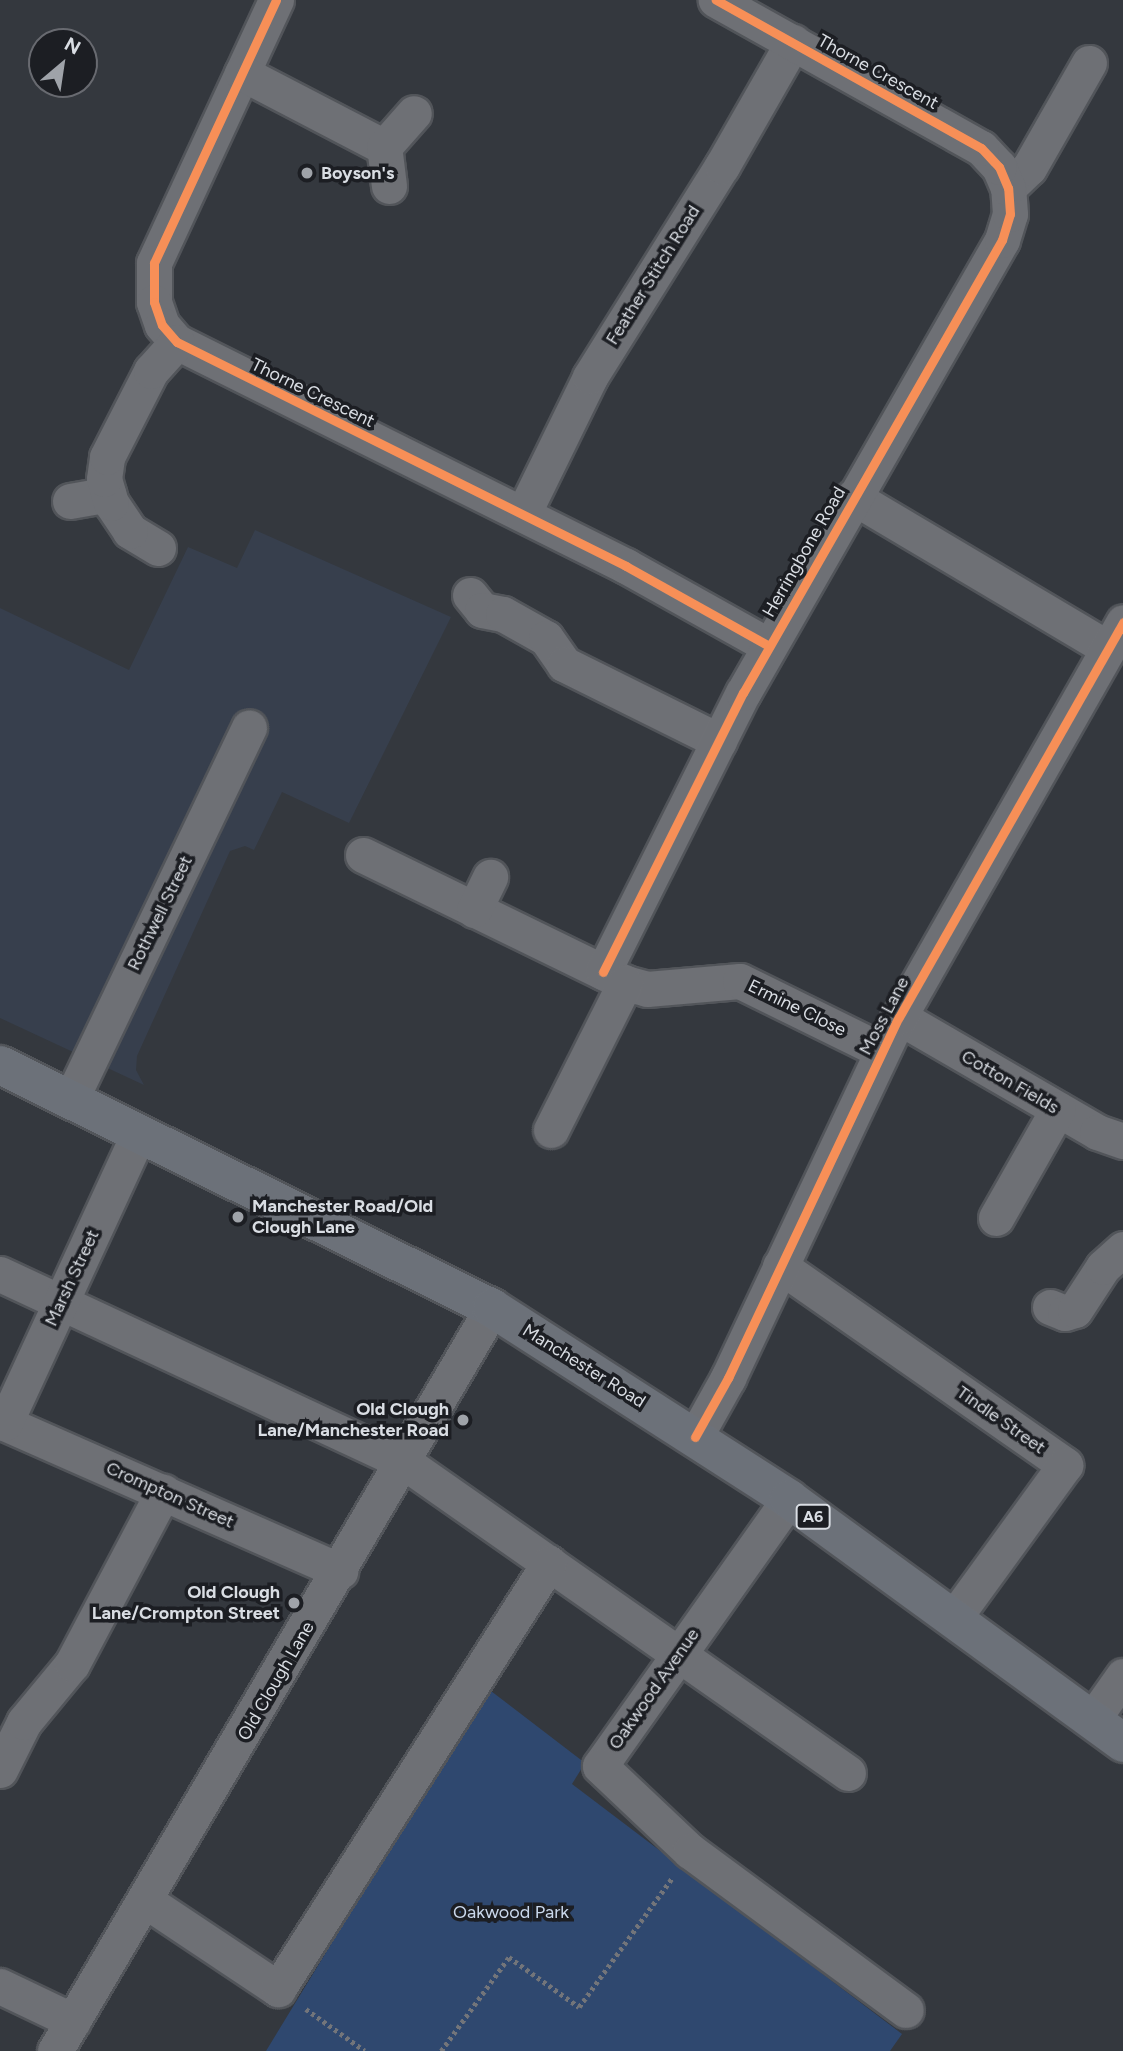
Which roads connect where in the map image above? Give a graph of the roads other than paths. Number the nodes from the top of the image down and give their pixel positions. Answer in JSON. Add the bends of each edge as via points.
{"nodes":[{"id":1,"x":276,"y":0,"type":"edge"},
{"id":2,"x":716,"y":0,"type":"edge"},
{"id":3,"x":793,"y":42,"type":"junction"},
{"id":4,"x":1089,"y":63,"type":"dead end"},
{"id":5,"x":242,"y":72,"type":"junction"},
{"id":6,"x":414,"y":113,"type":"dead end"},
{"id":7,"x":384,"y":147,"type":"junction"},
{"id":8,"x":389,"y":186,"type":"dead end"},
{"id":9,"x":1008,"y":188,"type":"junction"},
{"id":10,"x":177,"y":342,"type":"junction"},
{"id":11,"x":108,"y":494,"type":"junction"},
{"id":12,"x":853,"y":497,"type":"junction"},
{"id":13,"x":69,"y":501,"type":"dead end"},
{"id":14,"x":523,"y":514,"type":"junction"},
{"id":15,"x":158,"y":548,"type":"dead end"},
{"id":16,"x":470,"y":595,"type":"dead end"},
{"id":17,"x":1115,"y":635,"type":"edge"},
{"id":18,"x":769,"y":646,"type":"junction"},
{"id":19,"x":249,"y":727,"type":"dead end"},
{"id":20,"x":719,"y":741,"type":"junction"},
{"id":21,"x":363,"y":855,"type":"dead end"},
{"id":22,"x":490,"y":877,"type":"dead end"},
{"id":23,"x":474,"y":910,"type":"junction"},
{"id":24,"x":614,"y":978,"type":"junction"},
{"id":25,"x":900,"y":1017,"type":"junction"},
{"id":26,"x":882,"y":1051,"type":"junction"},
{"id":27,"x":0,"y":1065,"type":"edge"},
{"id":28,"x":71,"y":1099,"type":"junction"},
{"id":29,"x":1058,"y":1110,"type":"junction"},
{"id":30,"x":551,"y":1130,"type":"dead end"},
{"id":31,"x":139,"y":1133,"type":"junction"},
{"id":32,"x":1123,"y":1141,"type":"edge"},
{"id":33,"x":996,"y":1218,"type":"dead end"},
{"id":34,"x":1123,"y":1249,"type":"edge"},
{"id":35,"x":780,"y":1266,"type":"junction"},
{"id":36,"x":0,"y":1274,"type":"edge"},
{"id":37,"x":61,"y":1302,"type":"junction"},
{"id":38,"x":1050,"y":1307,"type":"dead end"},
{"id":39,"x":492,"y":1308,"type":"junction"},
{"id":40,"x":3,"y":1422,"type":"edge"},
{"id":41,"x":695,"y":1437,"type":"junction"},
{"id":42,"x":404,"y":1462,"type":"junction"},
{"id":43,"x":163,"y":1492,"type":"junction"},
{"id":44,"x":789,"y":1499,"type":"junction"},
{"id":45,"x":549,"y":1563,"type":"junction"},
{"id":46,"x":340,"y":1571,"type":"junction"},
{"id":47,"x":953,"y":1619,"type":"junction"},
{"id":48,"x":679,"y":1651,"type":"junction"},
{"id":49,"x":1123,"y":1676,"type":"edge"},
{"id":50,"x":1092,"y":1720,"type":"junction"},
{"id":51,"x":1123,"y":1743,"type":"edge"},
{"id":52,"x":0,"y":1770,"type":"edge"},
{"id":53,"x":848,"y":1773,"type":"dead end"},
{"id":54,"x":146,"y":1901,"type":"junction"},
{"id":55,"x":0,"y":1986,"type":"edge"},
{"id":56,"x":905,"y":2010,"type":"dead end"},
{"id":57,"x":73,"y":2021,"type":"junction"},
{"id":58,"x":55,"y":2051,"type":"edge"}],
"edges":[{"from":1,"to":5,"type":"street","name":"Thorne Crescent"},
{"from":2,"to":3,"type":"street","name":"Thorne Crescent"},
{"from":3,"to":9,"type":"street","name":"Thorne Crescent","via":[[981,148],[999,167]]},
{"from":3,"to":14,"type":"street","name":"Feather Stitch Road","via":[[722,166],[590,377]]},
{"from":4,"to":9,"type":"street","via":[[1029,168]]},
{"from":5,"to":7,"type":"street"},
{"from":5,"to":10,"type":"street","name":"Thorne Crescent","via":[[154,263],[154,302],[162,325]]},
{"from":6,"to":7,"type":"street"},
{"from":7,"to":8,"type":"street"},
{"from":9,"to":12,"type":"street","name":"Herringbone Road","via":[[1010,214],[1002,240]]},
{"from":10,"to":11,"type":"street","via":[[151,371],[107,457],[103,479]]},
{"from":10,"to":14,"type":"street","name":"Thorne Crescent"},
{"from":11,"to":13,"type":"street"},
{"from":11,"to":15,"type":"street","via":[[130,531]]},
{"from":12,"to":17,"type":"street"},
{"from":12,"to":18,"type":"street","name":"Herringbone Road"},
{"from":14,"to":18,"type":"street","name":"Thorne Crescent"},
{"from":16,"to":20,"type":"street","via":[[482,610],[503,614],[546,638],[564,664]]},
{"from":17,"to":25,"type":"street","name":"Moss Lane"},
{"from":18,"to":20,"type":"street","name":"Herringbone Road"},
{"from":19,"to":28,"type":"street","name":"Rothwell Street"},
{"from":20,"to":24,"type":"street","name":"Herringbone Road"},
{"from":21,"to":23,"type":"street","name":"Ermine Close"},
{"from":22,"to":23,"type":"street"},
{"from":23,"to":24,"type":"street","name":"Ermine Close"},
{"from":24,"to":26,"type":"street","name":"Ermine Close","via":[[647,989],[740,981]]},
{"from":24,"to":30,"type":"street","name":"Herringbone Road"},
{"from":25,"to":26,"type":"street","name":"Moss Lane"},
{"from":25,"to":29,"type":"street","name":"Cotton Fields"},
{"from":26,"to":35,"type":"street","name":"Moss Lane"},
{"from":27,"to":28,"type":"main road","name":"Manchester Road","number":"A6"},
{"from":28,"to":31,"type":"main road","name":"Manchester Road","number":"A6"},
{"from":29,"to":32,"type":"street","name":"Cotton Fields"},
{"from":29,"to":33,"type":"street"},
{"from":31,"to":37,"type":"street","name":"Marsh Street"},
{"from":31,"to":39,"type":"main road","name":"Manchester Road","number":"A6"},
{"from":34,"to":38,"type":"street","via":[[1102,1267],[1075,1310]]},
{"from":35,"to":41,"type":"street","name":"Moss Lane"},
{"from":35,"to":47,"type":"street","name":"Tindle Street","via":[[1065,1465]]},
{"from":36,"to":37,"type":"street"},
{"from":37,"to":40,"type":"street","name":"Marsh Street"},
{"from":37,"to":42,"type":"street"},
{"from":39,"to":41,"type":"main road","name":"Manchester Road","number":"A6"},
{"from":39,"to":42,"type":"street","name":"Old Clough Lane"},
{"from":40,"to":43,"type":"street","name":"Crompton Street"},
{"from":41,"to":44,"type":"main road","name":"Manchester Road","number":"A6"},
{"from":42,"to":45,"type":"street"},
{"from":42,"to":46,"type":"street","name":"Old Clough Lane"},
{"from":43,"to":46,"type":"street","name":"Crompton Street"},
{"from":43,"to":52,"type":"street","via":[[72,1664],[24,1722]]},
{"from":44,"to":47,"type":"main road","name":"Manchester Road","number":"A6"},
{"from":44,"to":48,"type":"street","name":"Oakwood Avenue"},
{"from":45,"to":48,"type":"street"},
{"from":45,"to":54,"type":"street","via":[[278,1989]]},
{"from":46,"to":54,"type":"street","name":"Old Clough Lane"},
{"from":47,"to":50,"type":"main road","name":"Manchester Road","number":"A6"},
{"from":48,"to":53,"type":"street"},
{"from":48,"to":56,"type":"street","name":"Oakwood Avenue","via":[[600,1766],[690,1851]]},
{"from":49,"to":50,"type":"street"},
{"from":50,"to":51,"type":"main road","name":"Manchester Road","number":"A6"},
{"from":54,"to":57,"type":"street","name":"Old Clough Lane"},
{"from":55,"to":57,"type":"street"},
{"from":57,"to":58,"type":"street","name":"Old Clough Lane"}]}
